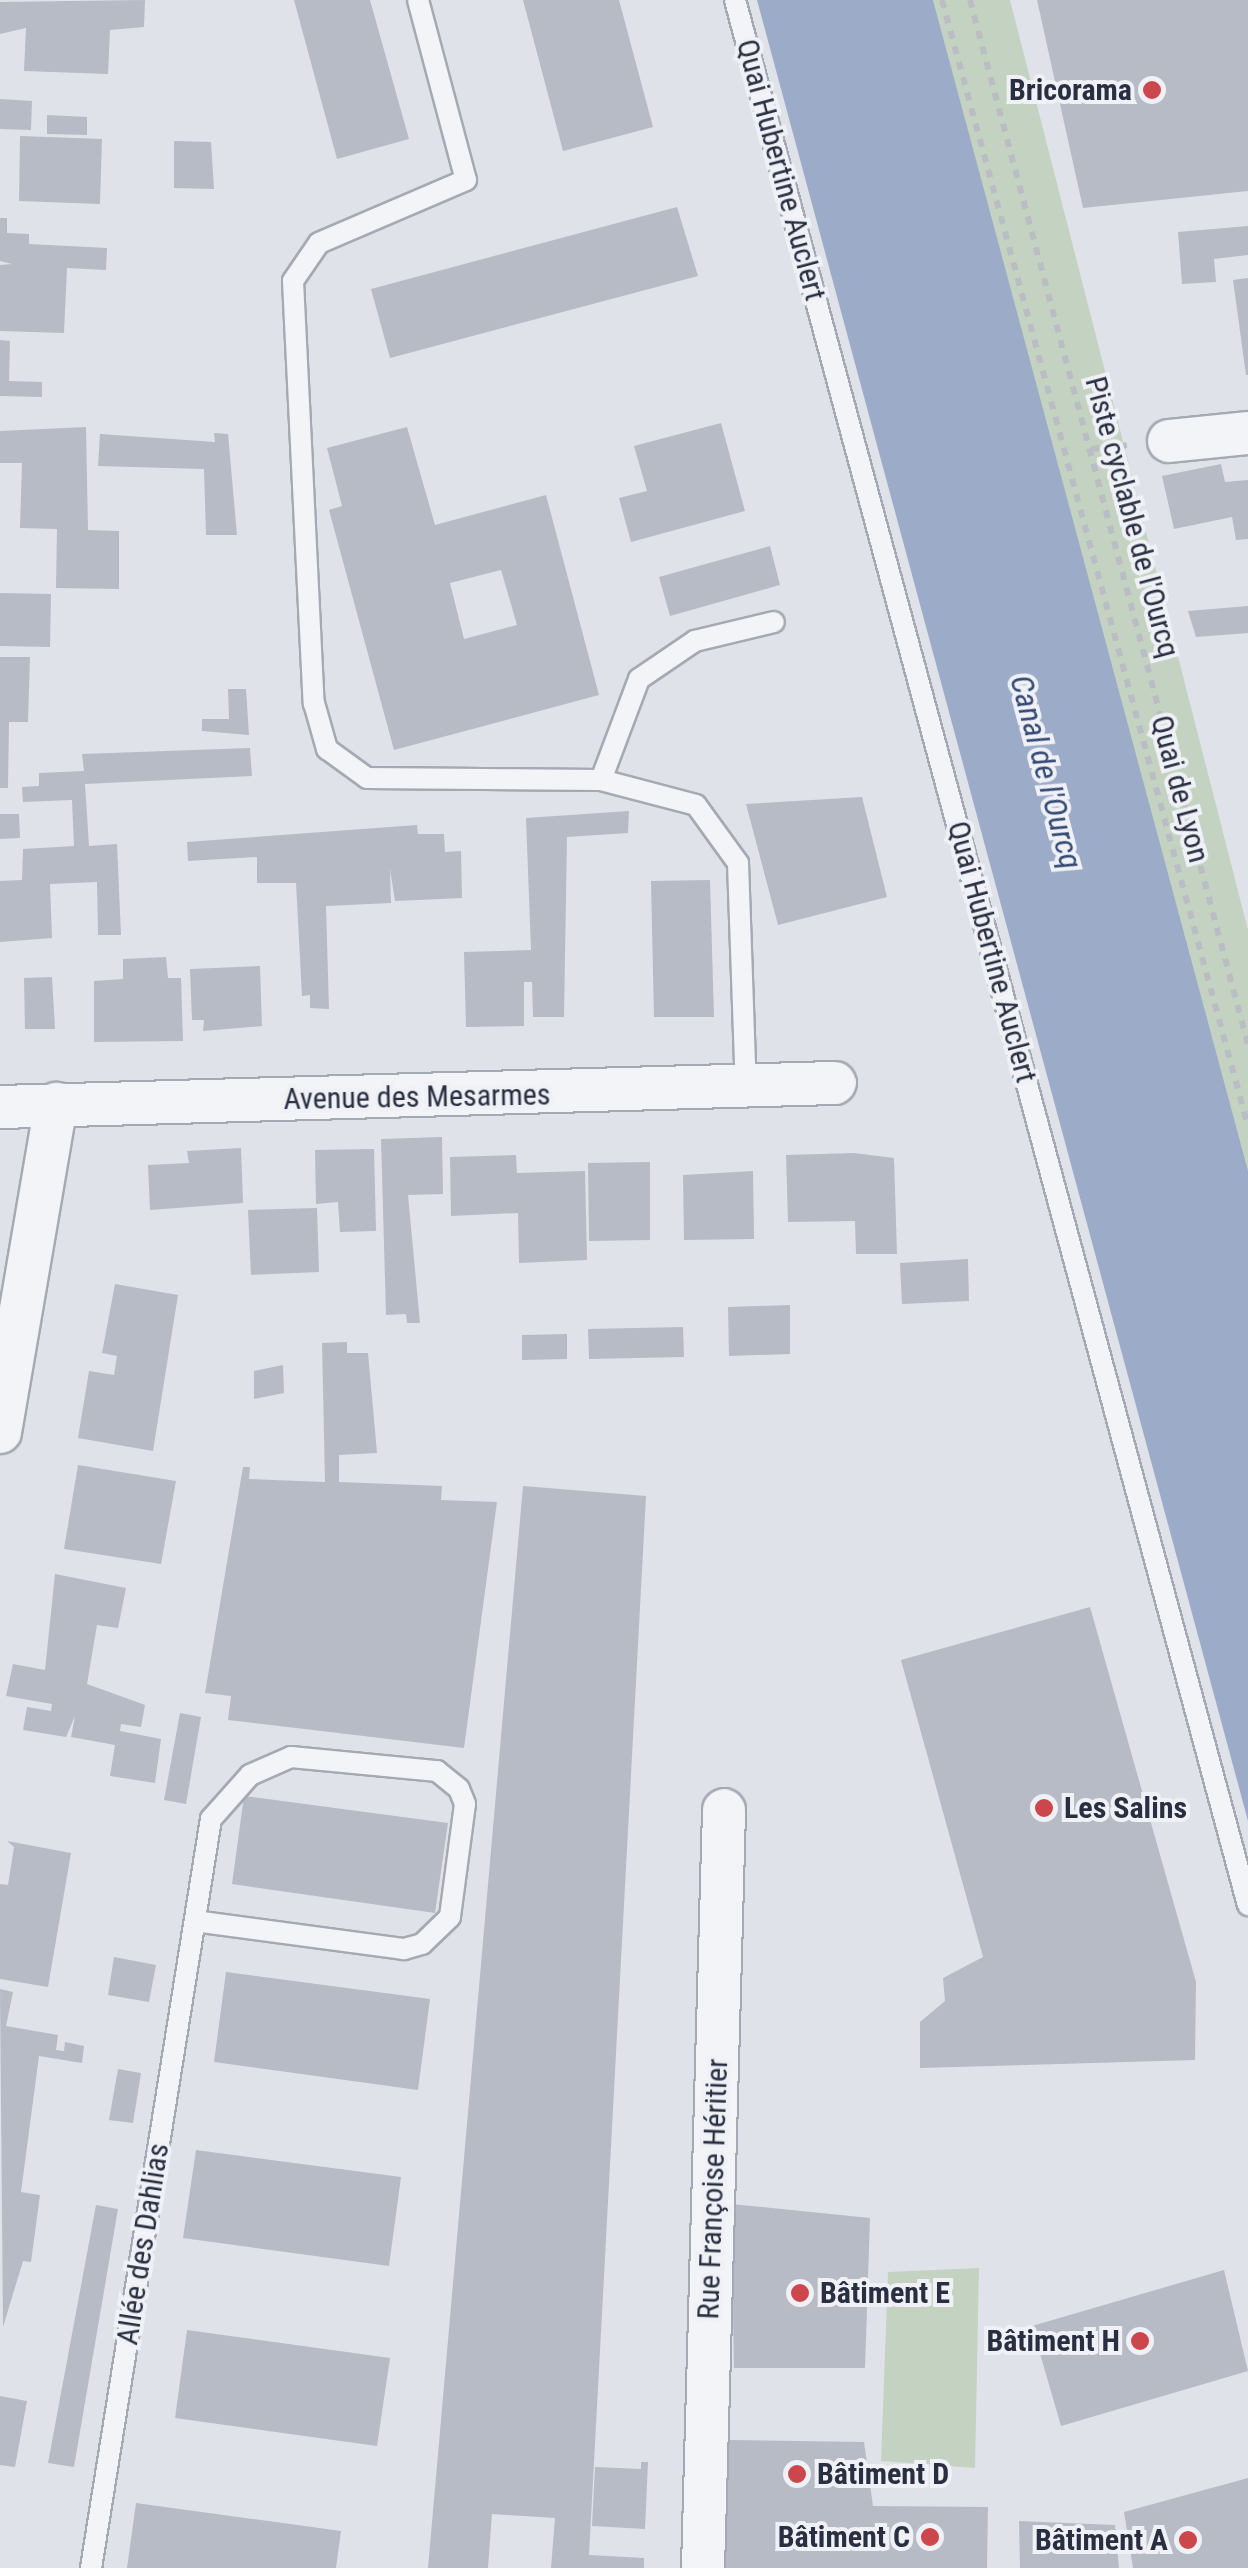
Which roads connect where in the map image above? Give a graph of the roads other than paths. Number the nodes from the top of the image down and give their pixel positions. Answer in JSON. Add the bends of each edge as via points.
{"nodes":[{"id":1,"x":418,"y":0,"type":"edge"},
{"id":2,"x":735,"y":0,"type":"edge"},
{"id":3,"x":1248,"y":433,"type":"edge"},
{"id":4,"x":1168,"y":441,"type":"dead end"},
{"id":5,"x":774,"y":622,"type":"dead end"},
{"id":6,"x":601,"y":780,"type":"junction"},
{"id":7,"x":834,"y":1083,"type":"dead end"},
{"id":8,"x":746,"y":1091,"type":"junction"},
{"id":9,"x":56,"y":1104,"type":"junction"},
{"id":10,"x":0,"y":1107,"type":"edge"},
{"id":11,"x":0,"y":1432,"type":"edge"},
{"id":12,"x":724,"y":1810,"type":"dead end"},
{"id":13,"x":1248,"y":1905,"type":"edge"},
{"id":14,"x":196,"y":1921,"type":"junction"},
{"id":15,"x":91,"y":2568,"type":"edge"},
{"id":16,"x":702,"y":2568,"type":"edge"}],
"edges":[{"from":1,"to":6,"type":"lane","via":[[466,180],[319,243],[294,281],[314,703],[327,750],[366,778]]},
{"from":2,"to":13,"type":"lane","name":"Quai Hubertine Auclert"},
{"from":3,"to":4,"type":"street"},
{"from":5,"to":6,"type":"lane","via":[[694,641],[639,679]]},
{"from":6,"to":8,"type":"lane","via":[[696,805],[738,864]]},
{"from":7,"to":8,"type":"street","name":"Avenue des Mesarmes"},
{"from":8,"to":9,"type":"street","name":"Avenue des Mesarmes"},
{"from":9,"to":10,"type":"street","name":"Avenue des Mesarmes"},
{"from":9,"to":11,"type":"street"},
{"from":12,"to":16,"type":"street","name":"Rue Françoise Héritier"},
{"from":14,"to":14,"type":"lane","name":"Allée des Dahlias","via":[[404,1949],[432,1938],[450,1917],[464,1804],[459,1789],[438,1771],[311,1755],[272,1763],[225,1798],[212,1819]]},
{"from":14,"to":15,"type":"lane","name":"Allée des Dahlias"}]}
